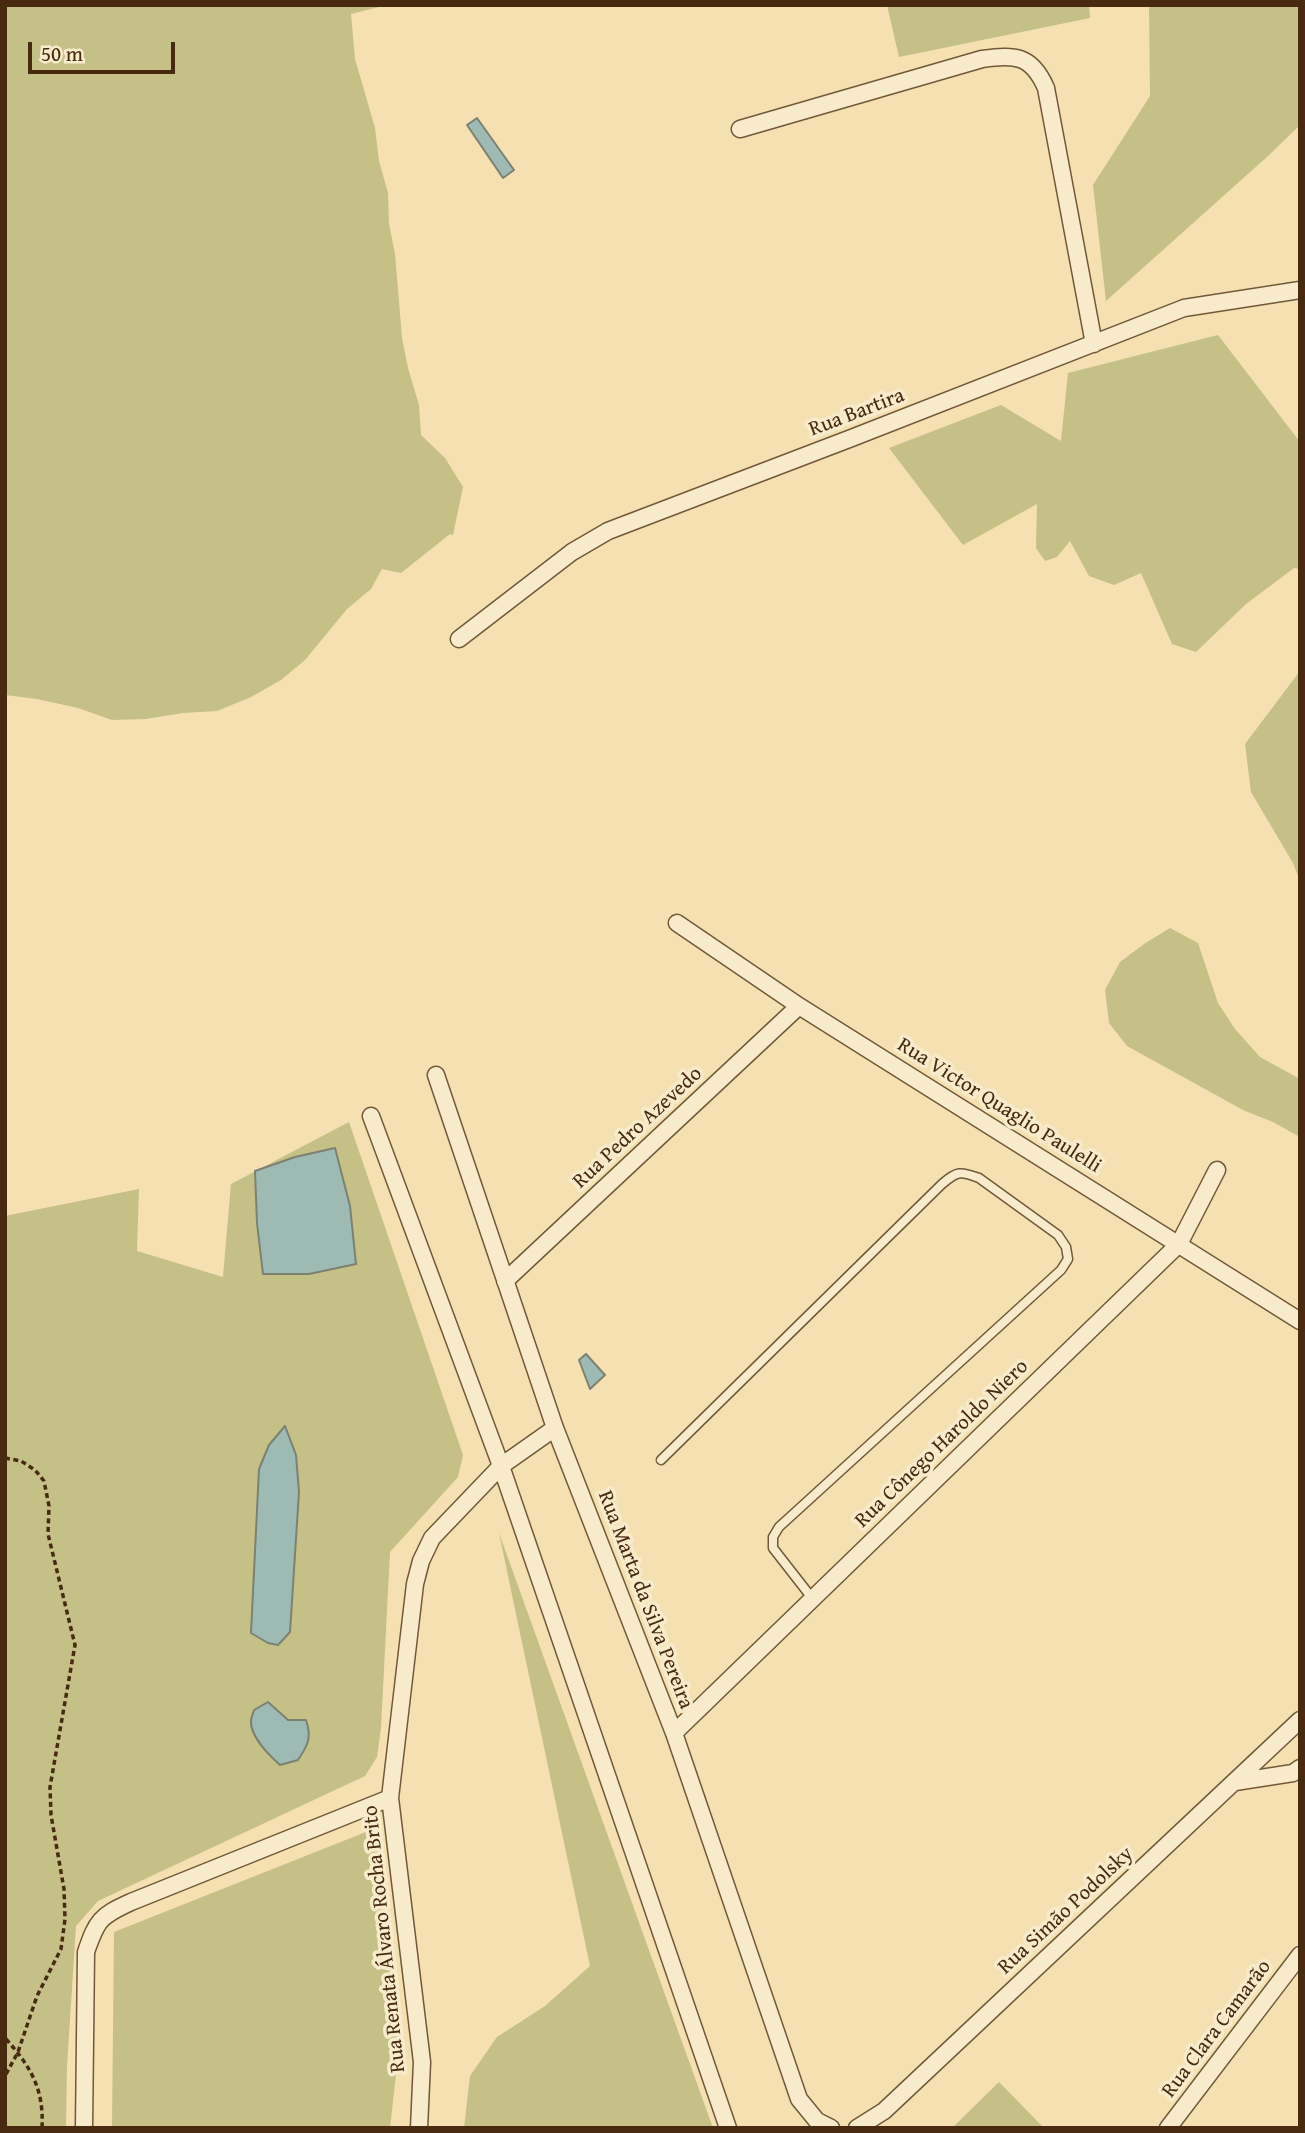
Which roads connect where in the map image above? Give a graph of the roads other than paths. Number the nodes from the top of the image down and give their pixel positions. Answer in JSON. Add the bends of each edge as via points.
{"nodes":[{"id":1,"x":740,"y":130,"type":"dead end"},
{"id":2,"x":1300,"y":290,"type":"edge"},
{"id":3,"x":1094,"y":344,"type":"junction"},
{"id":4,"x":459,"y":639,"type":"dead end"},
{"id":5,"x":677,"y":923,"type":"dead end"},
{"id":6,"x":799,"y":1006,"type":"junction"},
{"id":7,"x":436,"y":1075,"type":"dead end"},
{"id":8,"x":371,"y":1116,"type":"dead end"},
{"id":9,"x":1217,"y":1170,"type":"dead end"},
{"id":10,"x":1179,"y":1244,"type":"junction"},
{"id":11,"x":505,"y":1281,"type":"junction"},
{"id":12,"x":1300,"y":1321,"type":"edge"},
{"id":13,"x":555,"y":1428,"type":"junction"},
{"id":14,"x":660,"y":1460,"type":"dead end"},
{"id":15,"x":500,"y":1466,"type":"junction"},
{"id":16,"x":812,"y":1598,"type":"junction"},
{"id":17,"x":1300,"y":1720,"type":"edge"},
{"id":18,"x":674,"y":1733,"type":"junction"},
{"id":19,"x":1300,"y":1768,"type":"edge"},
{"id":20,"x":1236,"y":1782,"type":"junction"},
{"id":21,"x":390,"y":1798,"type":"junction"},
{"id":22,"x":1300,"y":1955,"type":"edge"},
{"id":23,"x":85,"y":2128,"type":"edge"},
{"id":24,"x":419,"y":2128,"type":"edge"},
{"id":25,"x":728,"y":2128,"type":"edge"},
{"id":26,"x":831,"y":2128,"type":"edge"},
{"id":27,"x":857,"y":2128,"type":"edge"},
{"id":28,"x":1168,"y":2128,"type":"edge"}],
"edges":[{"from":1,"to":3,"type":"street","via":[[982,59],[1009,56],[1025,61],[1038,71],[1046,88]]},
{"from":2,"to":3,"type":"street","name":"Rua Bartira","via":[[1184,308]]},
{"from":3,"to":4,"type":"street","name":"Rua Bartira","via":[[608,531],[572,552]]},
{"from":5,"to":6,"type":"street","name":"Rua Victor Quaglio Paulelli"},
{"from":6,"to":10,"type":"street","name":"Rua Victor Quaglio Paulelli"},
{"from":6,"to":11,"type":"street","name":"Rua Pedro Azevedo"},
{"from":7,"to":11,"type":"street","name":"Rua Marta da Silva Pereira"},
{"from":8,"to":15,"type":"street"},
{"from":9,"to":10,"type":"street","name":"Rua Cônego Haroldo Niero"},
{"from":10,"to":12,"type":"street","name":"Rua Victor Quaglio Paulelli"},
{"from":10,"to":16,"type":"street","name":"Rua Cônego Haroldo Niero"},
{"from":11,"to":13,"type":"street","name":"Rua Marta da Silva Pereira"},
{"from":13,"to":15,"type":"street","name":"Rua Renata Álvaro Rocha Brito"},
{"from":13,"to":18,"type":"street","name":"Rua Marta da Silva Pereira"},
{"from":14,"to":16,"type":"lane","via":[[955,1173],[979,1178],[1058,1235],[1068,1259],[1061,1270],[779,1527],[773,1548]]},
{"from":15,"to":21,"type":"street","name":"Rua Renata Álvaro Rocha Brito","via":[[432,1538],[421,1561]]},
{"from":15,"to":25,"type":"street"},
{"from":16,"to":18,"type":"street","name":"Rua Cônego Haroldo Niero"},
{"from":17,"to":20,"type":"street","name":"Rua Simão Podolsky"},
{"from":18,"to":26,"type":"street","name":"Rua Marta da Silva Pereira","via":[[799,2098],[817,2121]]},
{"from":19,"to":20,"type":"street"},
{"from":20,"to":27,"type":"street","name":"Rua Simão Podolsky","via":[[884,2111]]},
{"from":21,"to":23,"type":"street","via":[[102,1917],[86,1952]]},
{"from":21,"to":24,"type":"street","name":"Rua Renata Álvaro Rocha Brito","via":[[422,2062]]},
{"from":22,"to":28,"type":"street","name":"Rua Clara Camarão"}]}
